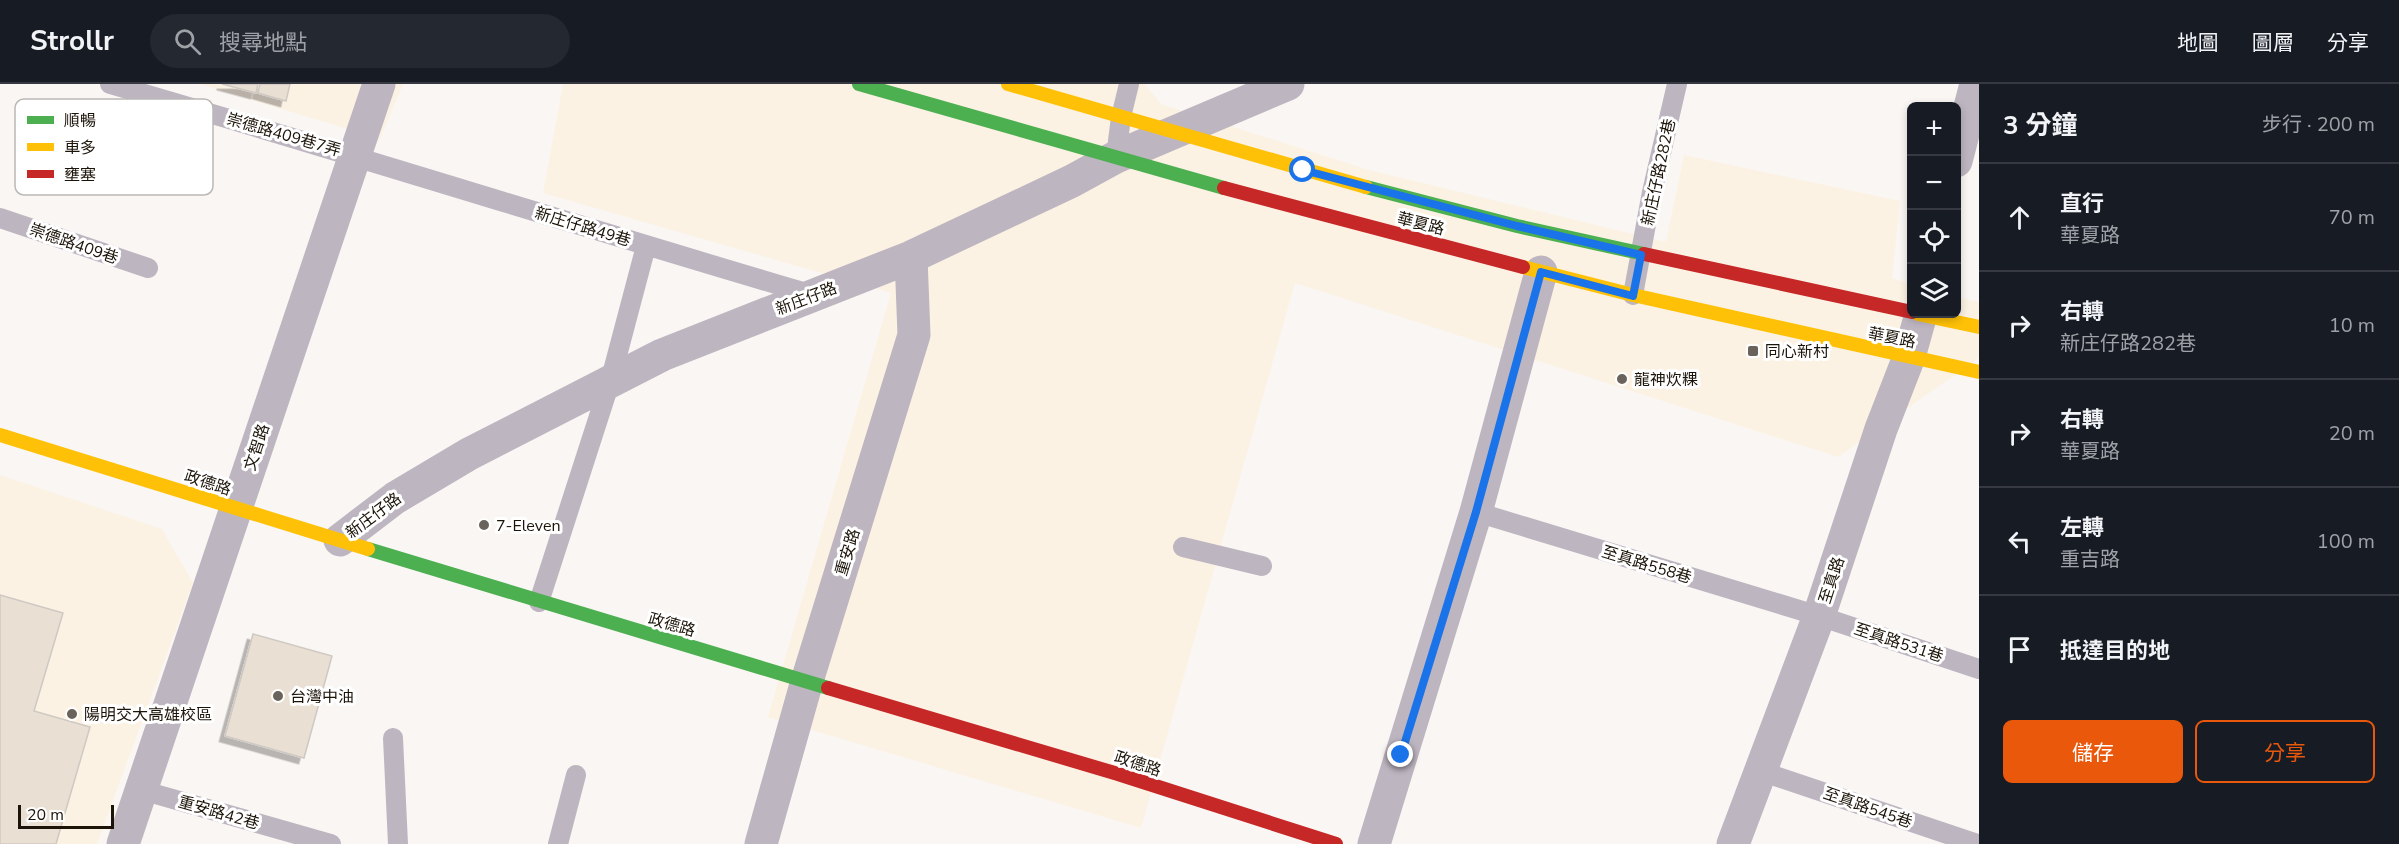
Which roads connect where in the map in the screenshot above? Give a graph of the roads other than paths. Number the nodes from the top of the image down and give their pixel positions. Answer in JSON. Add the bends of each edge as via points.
{"nodes":[{"id":1,"x":110,"y":84,"type":"edge"},
{"id":2,"x":379,"y":84,"type":"edge"},
{"id":3,"x":860,"y":84,"type":"edge"},
{"id":4,"x":1008,"y":84,"type":"edge"},
{"id":5,"x":1129,"y":84,"type":"edge"},
{"id":6,"x":1288,"y":84,"type":"edge"},
{"id":7,"x":1677,"y":84,"type":"edge"},
{"id":8,"x":1976,"y":84,"type":"edge"},
{"id":9,"x":162,"y":99,"type":"edge"},
{"id":10,"x":213,"y":114,"type":"edge"},
{"id":11,"x":1121,"y":117,"type":"junction"},
{"id":12,"x":1175,"y":131,"type":"junction"},
{"id":13,"x":354,"y":155,"type":"junction"},
{"id":14,"x":1957,"y":156,"type":"edge"},
{"id":15,"x":1116,"y":157,"type":"junction"},
{"id":16,"x":0,"y":218,"type":"edge"},
{"id":17,"x":646,"y":246,"type":"junction"},
{"id":18,"x":1641,"y":255,"type":"junction"},
{"id":19,"x":911,"y":257,"type":"junction"},
{"id":20,"x":148,"y":268,"type":"dead end"},
{"id":21,"x":1541,"y":272,"type":"junction"},
{"id":22,"x":813,"y":295,"type":"junction"},
{"id":23,"x":1633,"y":296,"type":"junction"},
{"id":24,"x":1907,"y":311,"type":"edge"},
{"id":25,"x":1919,"y":318,"type":"edge"},
{"id":26,"x":1938,"y":318,"type":"edge"},
{"id":27,"x":1979,"y":327,"type":"edge"},
{"id":28,"x":1909,"y":357,"type":"junction"},
{"id":29,"x":1979,"y":372,"type":"edge"},
{"id":30,"x":610,"y":382,"type":"junction"},
{"id":31,"x":0,"y":435,"type":"edge"},
{"id":32,"x":236,"y":508,"type":"junction"},
{"id":33,"x":1476,"y":512,"type":"junction"},
{"id":34,"x":340,"y":540,"type":"junction"},
{"id":35,"x":1183,"y":547,"type":"dead end"},
{"id":36,"x":1262,"y":566,"type":"dead end"},
{"id":37,"x":539,"y":602,"type":"junction"},
{"id":38,"x":1819,"y":616,"type":"junction"},
{"id":39,"x":1979,"y":669,"type":"edge"},
{"id":40,"x":807,"y":681,"type":"junction"},
{"id":41,"x":393,"y":738,"type":"dead end"},
{"id":42,"x":1760,"y":771,"type":"junction"},
{"id":43,"x":576,"y":774,"type":"dead end"},
{"id":44,"x":141,"y":790,"type":"junction"},
{"id":45,"x":123,"y":844,"type":"edge"},
{"id":46,"x":331,"y":844,"type":"edge"},
{"id":47,"x":398,"y":844,"type":"edge"},
{"id":48,"x":558,"y":844,"type":"edge"},
{"id":49,"x":761,"y":844,"type":"edge"},
{"id":50,"x":1336,"y":844,"type":"edge"},
{"id":51,"x":1374,"y":844,"type":"edge"},
{"id":52,"x":1733,"y":844,"type":"edge"},
{"id":53,"x":1977,"y":844,"type":"edge"}],
"edges":[{"from":1,"to":9,"type":"lane","name":"崇德路409巷7弄"},
{"from":2,"to":13,"type":"street","name":"文智路"},
{"from":3,"to":15,"type":"street","name":"華夏路"},
{"from":4,"to":11,"type":"street","name":"華夏路"},
{"from":5,"to":11,"type":"lane"},
{"from":6,"to":12,"type":"street","name":"新庄仔路"},
{"from":7,"to":18,"type":"lane","name":"新庄仔路282巷"},
{"from":8,"to":14,"type":"street"},
{"from":10,"to":13,"type":"lane","name":"崇德路409巷7弄"},
{"from":11,"to":12,"type":"street","name":"華夏路"},
{"from":11,"to":15,"type":"lane"},
{"from":12,"to":15,"type":"street","name":"新庄仔路"},
{"from":12,"to":18,"type":"street","name":"華夏路","via":[[1346,182]]},
{"from":13,"to":17,"type":"lane","name":"新庄仔路49巷"},
{"from":13,"to":32,"type":"street","name":"文智路"},
{"from":15,"to":19,"type":"street","name":"新庄仔路"},
{"from":15,"to":21,"type":"street","name":"華夏路"},
{"from":16,"to":20,"type":"lane","name":"崇德路409巷"},
{"from":17,"to":22,"type":"lane","name":"新庄仔路49巷"},
{"from":17,"to":30,"type":"lane"},
{"from":18,"to":23,"type":"lane","name":"新庄仔路282巷"},
{"from":18,"to":24,"type":"street","name":"華夏路"},
{"from":19,"to":22,"type":"street","name":"新庄仔路"},
{"from":19,"to":40,"type":"street","name":"重安路","via":[[914,335]]},
{"from":21,"to":23,"type":"street","name":"華夏路"},
{"from":21,"to":33,"type":"street"},
{"from":22,"to":30,"type":"street","name":"新庄仔路","via":[[662,355]]},
{"from":23,"to":28,"type":"street","name":"華夏路"},
{"from":25,"to":28,"type":"street","name":"至真路"},
{"from":26,"to":27,"type":"street","name":"華夏路"},
{"from":28,"to":29,"type":"street","name":"華夏路"},
{"from":28,"to":38,"type":"street","name":"至真路"},
{"from":30,"to":34,"type":"street","name":"新庄仔路","via":[[469,454],[395,498]]},
{"from":30,"to":37,"type":"lane"},
{"from":31,"to":32,"type":"street","name":"政德路"},
{"from":32,"to":34,"type":"street","name":"政德路"},
{"from":32,"to":44,"type":"street","name":"文智路"},
{"from":33,"to":38,"type":"lane","name":"至真路558巷"},
{"from":33,"to":51,"type":"street"},
{"from":34,"to":37,"type":"street","name":"政德路"},
{"from":35,"to":36,"type":"lane"},
{"from":37,"to":40,"type":"street","name":"政德路"},
{"from":38,"to":39,"type":"lane","name":"至真路531巷"},
{"from":38,"to":42,"type":"street","name":"至真路"},
{"from":40,"to":49,"type":"street","name":"重安路"},
{"from":40,"to":50,"type":"street","name":"政德路"},
{"from":41,"to":47,"type":"lane"},
{"from":42,"to":52,"type":"street","name":"至真路"},
{"from":42,"to":53,"type":"lane","name":"至真路545巷"},
{"from":43,"to":48,"type":"lane"},
{"from":44,"to":45,"type":"street","name":"文智路"},
{"from":44,"to":46,"type":"lane","name":"重安路42巷"}]}
